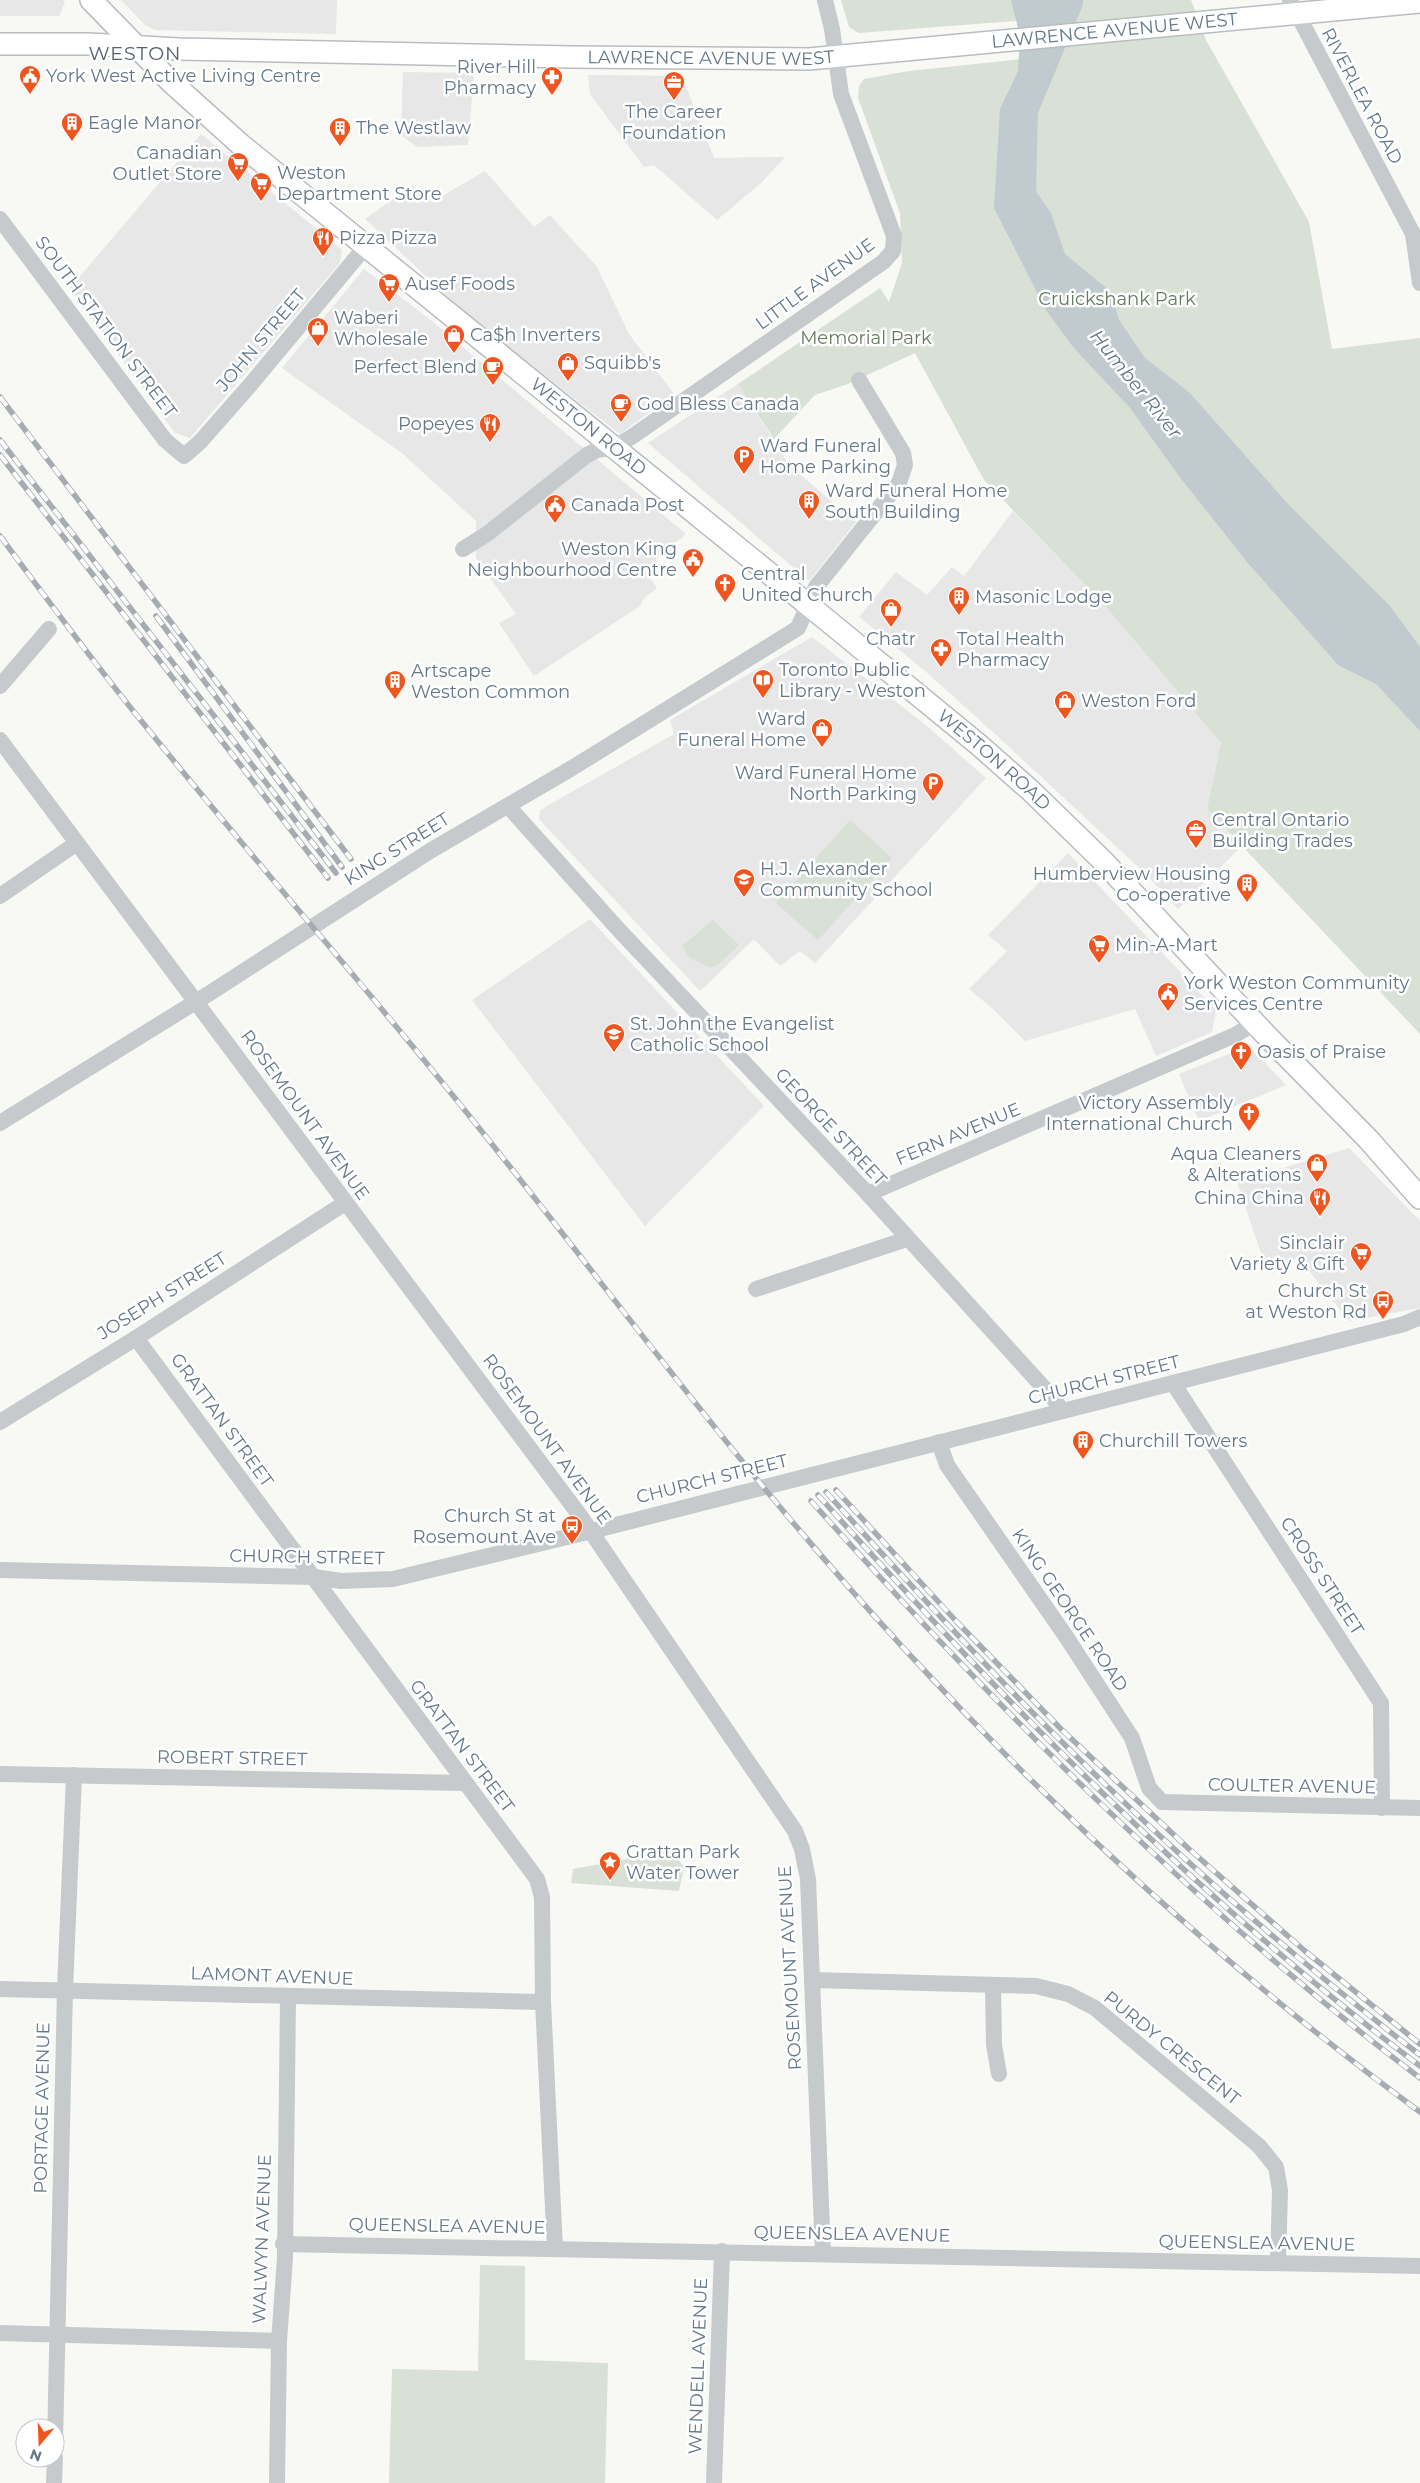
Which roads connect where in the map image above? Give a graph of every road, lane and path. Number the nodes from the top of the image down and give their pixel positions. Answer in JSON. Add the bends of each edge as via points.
{"nodes":[{"id":1,"x":91,"y":0,"type":"edge"},
{"id":2,"x":826,"y":0,"type":"edge"},
{"id":3,"x":1420,"y":2,"type":"edge"},
{"id":4,"x":1293,"y":6,"type":"edge"},
{"id":5,"x":0,"y":44,"type":"edge"},
{"id":6,"x":137,"y":47,"type":"junction"},
{"id":7,"x":835,"y":57,"type":"junction"},
{"id":8,"x":0,"y":219,"type":"edge"},
{"id":9,"x":1416,"y":234,"type":"edge"},
{"id":10,"x":366,"y":246,"type":"junction"},
{"id":11,"x":1420,"y":282,"type":"edge"},
{"id":12,"x":859,"y":380,"type":"dead end"},
{"id":13,"x":615,"y":447,"type":"junction"},
{"id":14,"x":184,"y":456,"type":"joint"},
{"id":15,"x":463,"y":548,"type":"dead end"},
{"id":16,"x":808,"y":605,"type":"junction"},
{"id":17,"x":49,"y":629,"type":"dead end"},
{"id":18,"x":0,"y":686,"type":"edge"},
{"id":19,"x":0,"y":740,"type":"edge"},
{"id":20,"x":508,"y":806,"type":"junction"},
{"id":21,"x":77,"y":843,"type":"junction"},
{"id":22,"x":0,"y":896,"type":"edge"},
{"id":23,"x":196,"y":1001,"type":"junction"},
{"id":24,"x":1254,"y":1023,"type":"junction"},
{"id":25,"x":0,"y":1123,"type":"edge"},
{"id":26,"x":868,"y":1194,"type":"junction"},
{"id":27,"x":1420,"y":1198,"type":"edge"},
{"id":28,"x":345,"y":1204,"type":"junction"},
{"id":29,"x":907,"y":1239,"type":"junction"},
{"id":30,"x":756,"y":1289,"type":"dead end"},
{"id":31,"x":1420,"y":1316,"type":"edge"},
{"id":32,"x":136,"y":1338,"type":"junction"},
{"id":33,"x":1173,"y":1383,"type":"junction"},
{"id":34,"x":1062,"y":1411,"type":"junction"},
{"id":35,"x":0,"y":1422,"type":"edge"},
{"id":36,"x":939,"y":1442,"type":"junction"},
{"id":37,"x":591,"y":1530,"type":"junction"},
{"id":38,"x":0,"y":1570,"type":"edge"},
{"id":39,"x":314,"y":1577,"type":"junction"},
{"id":40,"x":0,"y":1774,"type":"edge"},
{"id":41,"x":74,"y":1775,"type":"junction"},
{"id":42,"x":464,"y":1782,"type":"junction"},
{"id":43,"x":1162,"y":1802,"type":"joint"},
{"id":44,"x":1382,"y":1808,"type":"junction"},
{"id":45,"x":1420,"y":1808,"type":"edge"},
{"id":46,"x":812,"y":1980,"type":"junction"},
{"id":47,"x":993,"y":1985,"type":"junction"},
{"id":48,"x":0,"y":1989,"type":"edge"},
{"id":49,"x":65,"y":1989,"type":"junction"},
{"id":50,"x":288,"y":1996,"type":"junction"},
{"id":51,"x":543,"y":2002,"type":"junction"},
{"id":52,"x":999,"y":2074,"type":"dead end"},
{"id":53,"x":284,"y":2244,"type":"junction"},
{"id":54,"x":555,"y":2248,"type":"junction"},
{"id":55,"x":722,"y":2251,"type":"junction"},
{"id":56,"x":823,"y":2254,"type":"junction"},
{"id":57,"x":1278,"y":2263,"type":"junction"},
{"id":58,"x":1420,"y":2266,"type":"edge"},
{"id":59,"x":0,"y":2333,"type":"edge"},
{"id":60,"x":57,"y":2333,"type":"junction"},
{"id":61,"x":279,"y":2342,"type":"junction"},
{"id":62,"x":55,"y":2418,"type":"edge"},
{"id":63,"x":55,"y":2468,"type":"edge"},
{"id":64,"x":54,"y":2483,"type":"edge"},
{"id":65,"x":277,"y":2483,"type":"edge"},
{"id":66,"x":714,"y":2483,"type":"edge"}],
"edges":[{"from":1,"to":6,"type":"main road","name":"WESTON ROAD"},
{"from":2,"to":7,"type":"street"},
{"from":3,"to":4,"type":"main road","name":"LAWRENCE AVENUE WEST"},
{"from":4,"to":7,"type":"main road","name":"LAWRENCE AVENUE WEST","via":[[1087,33]]},
{"from":4,"to":9,"type":"street","name":"RIVERLEA ROAD"},
{"from":5,"to":6,"type":"main road","name":"LAWRENCE AVENUE WEST"},
{"from":6,"to":7,"type":"main road","name":"LAWRENCE AVENUE WEST","via":[[571,57]]},
{"from":6,"to":10,"type":"main road","name":"WESTON ROAD","via":[[207,115]]},
{"from":7,"to":13,"type":"street","name":"LITTLE AVENUE","via":[[841,94],[894,236],[893,251],[882,262]]},
{"from":8,"to":14,"type":"street","name":"SOUTH STATION STREET","via":[[165,440]]},
{"from":9,"to":11,"type":"street","name":"RIVERLEA ROAD"},
{"from":10,"to":13,"type":"main road","name":"WESTON ROAD"},
{"from":10,"to":14,"type":"street","name":"JOHN STREET","via":[[245,391]]},
{"from":12,"to":16,"type":"street","name":"KING STREET","via":[[903,452],[905,465],[899,483],[816,587]]},
{"from":13,"to":15,"type":"street","via":[[587,455],[487,534]]},
{"from":13,"to":16,"type":"main road","name":"WESTON ROAD"},
{"from":16,"to":20,"type":"street","name":"KING STREET","via":[[798,628]]},
{"from":16,"to":24,"type":"main road","name":"WESTON ROAD","via":[[1030,790],[1101,859]]},
{"from":17,"to":18,"type":"street"},
{"from":19,"to":21,"type":"street","name":"ROSEMOUNT AVENUE"},
{"from":20,"to":23,"type":"street","name":"KING STREET","via":[[430,851]]},
{"from":20,"to":26,"type":"street","name":"GEORGE STREET","via":[[619,930]]},
{"from":21,"to":22,"type":"street"},
{"from":21,"to":23,"type":"street","name":"ROSEMOUNT AVENUE"},
{"from":23,"to":25,"type":"street","name":"KING STREET"},
{"from":23,"to":28,"type":"street","name":"ROSEMOUNT AVENUE"},
{"from":24,"to":26,"type":"street","name":"FERN AVENUE","via":[[1235,1035],[1156,1070]]},
{"from":24,"to":27,"type":"main road","name":"WESTON ROAD","via":[[1368,1138]]},
{"from":26,"to":29,"type":"street","name":"GEORGE STREET"},
{"from":28,"to":32,"type":"street","name":"JOSEPH STREET"},
{"from":28,"to":37,"type":"street","name":"ROSEMOUNT AVENUE"},
{"from":29,"to":30,"type":"street"},
{"from":29,"to":34,"type":"street","name":"GEORGE STREET"},
{"from":31,"to":33,"type":"street","name":"CHURCH STREET","via":[[1404,1324]]},
{"from":32,"to":35,"type":"street","name":"JOSEPH STREET"},
{"from":32,"to":39,"type":"street","name":"GRATTAN STREET"},
{"from":33,"to":34,"type":"street","name":"CHURCH STREET"},
{"from":33,"to":44,"type":"street","name":"CROSS STREET","via":[[1381,1703]]},
{"from":34,"to":36,"type":"street","name":"CHURCH STREET"},
{"from":36,"to":37,"type":"street","name":"CHURCH STREET"},
{"from":36,"to":43,"type":"street","name":"KING GEORGE ROAD","via":[[947,1465],[1132,1738],[1149,1788]]},
{"from":37,"to":39,"type":"street","name":"CHURCH STREET","via":[[393,1578],[341,1580]]},
{"from":37,"to":46,"type":"street","name":"ROSEMOUNT AVENUE","via":[[795,1830],[808,1879]]},
{"from":38,"to":39,"type":"street","name":"CHURCH STREET"},
{"from":39,"to":42,"type":"street","name":"GRATTAN STREET"},
{"from":40,"to":41,"type":"street","name":"ROBERT STREET"},
{"from":41,"to":42,"type":"street","name":"ROBERT STREET"},
{"from":41,"to":49,"type":"street","name":"PORTAGE AVENUE"},
{"from":42,"to":51,"type":"street","name":"GRATTAN STREET","via":[[537,1880],[542,1897]]},
{"from":43,"to":44,"type":"street","name":"COULTER AVENUE"},
{"from":44,"to":45,"type":"street","name":"COULTER AVENUE"},
{"from":46,"to":47,"type":"street","name":"PURDY CRESCENT"},
{"from":46,"to":56,"type":"street","name":"ROSEMOUNT AVENUE"},
{"from":47,"to":52,"type":"street","via":[[994,2045]]},
{"from":47,"to":57,"type":"street","name":"PURDY CRESCENT","via":[[1036,1986],[1068,1994],[1095,2008],[1259,2146],[1276,2167],[1280,2190]]},
{"from":48,"to":49,"type":"street","name":"LAMONT AVENUE"},
{"from":49,"to":50,"type":"street","name":"LAMONT AVENUE"},
{"from":49,"to":60,"type":"street","name":"PORTAGE AVENUE"},
{"from":50,"to":51,"type":"street","name":"LAMONT AVENUE"},
{"from":50,"to":53,"type":"street","name":"WALWYN AVENUE"},
{"from":51,"to":54,"type":"street","name":"GRATTAN STREET"},
{"from":53,"to":54,"type":"street","name":"QUEENSLEA AVENUE"},
{"from":53,"to":61,"type":"street","name":"WALWYN AVENUE"},
{"from":54,"to":55,"type":"street","name":"QUEENSLEA AVENUE"},
{"from":55,"to":56,"type":"street","name":"QUEENSLEA AVENUE"},
{"from":55,"to":66,"type":"street","name":"WENDELL AVENUE"},
{"from":56,"to":57,"type":"street","name":"QUEENSLEA AVENUE"},
{"from":57,"to":58,"type":"street","name":"QUEENSLEA AVENUE"},
{"from":59,"to":60,"type":"street"},
{"from":60,"to":61,"type":"street"},
{"from":60,"to":62,"type":"street","name":"PORTAGE AVENUE"},
{"from":61,"to":65,"type":"street","name":"WALWYN AVENUE"},
{"from":63,"to":64,"type":"street"}]}
